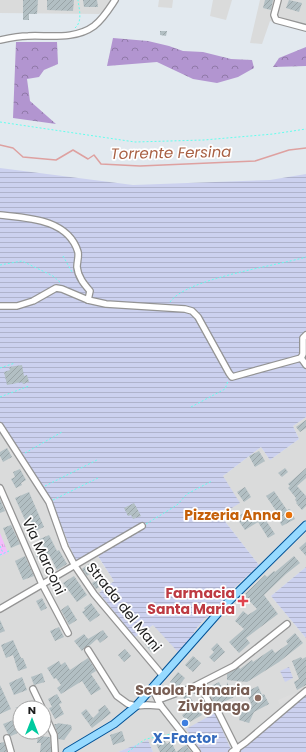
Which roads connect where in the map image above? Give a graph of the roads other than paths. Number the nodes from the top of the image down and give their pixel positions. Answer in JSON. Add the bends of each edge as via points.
{"nodes":[{"id":1,"x":115,"y":0,"type":"edge"},
{"id":2,"x":278,"y":0,"type":"edge"},
{"id":3,"x":306,"y":28,"type":"edge"},
{"id":4,"x":0,"y":40,"type":"edge"},
{"id":5,"x":0,"y":215,"type":"edge"},
{"id":6,"x":88,"y":300,"type":"junction"},
{"id":7,"x":0,"y":306,"type":"edge"},
{"id":8,"x":306,"y":334,"type":"edge"},
{"id":9,"x":301,"y":358,"type":"junction"},
{"id":10,"x":306,"y":366,"type":"edge"},
{"id":11,"x":0,"y":426,"type":"edge"},
{"id":12,"x":0,"y":488,"type":"edge"},
{"id":13,"x":306,"y":525,"type":"edge"},
{"id":14,"x":142,"y":526,"type":"road end"},
{"id":15,"x":75,"y":566,"type":"junction"},
{"id":16,"x":42,"y":585,"type":"junction"},
{"id":17,"x":0,"y":609,"type":"edge"},
{"id":18,"x":287,"y":624,"type":"dead end"},
{"id":19,"x":68,"y":633,"type":"dead end"},
{"id":20,"x":88,"y":650,"type":"dead end"},
{"id":21,"x":164,"y":676,"type":"junction"},
{"id":22,"x":152,"y":688,"type":"junction"},
{"id":23,"x":191,"y":688,"type":"junction"},
{"id":24,"x":33,"y":689,"type":"dead end"},
{"id":25,"x":306,"y":691,"type":"edge"},
{"id":26,"x":38,"y":700,"type":"edge"},
{"id":27,"x":160,"y":703,"type":"junction"},
{"id":28,"x":136,"y":706,"type":"junction"},
{"id":29,"x":52,"y":731,"type":"edge"},
{"id":30,"x":7,"y":738,"type":"dead end"},
{"id":31,"x":234,"y":751,"type":"edge"},
{"id":32,"x":11,"y":752,"type":"edge"},
{"id":33,"x":55,"y":752,"type":"edge"},
{"id":34,"x":67,"y":752,"type":"edge"},
{"id":35,"x":197,"y":752,"type":"edge"}],
"edges":[{"from":1,"to":4,"type":"street","via":[[93,26],[77,34]]},
{"from":2,"to":3,"type":"street","via":[[274,15],[276,20]]},
{"from":5,"to":6,"type":"street","via":[[49,222],[64,232],[78,254],[77,268],[80,279],[90,291]]},
{"from":6,"to":7,"type":"street","via":[[56,288],[33,301],[17,306]]},
{"from":6,"to":9,"type":"street","via":[[106,304],[192,311],[198,317],[232,377]]},
{"from":8,"to":9,"type":"street","via":[[303,338],[304,354]]},
{"from":9,"to":10,"type":"street"},
{"from":11,"to":15,"type":"street","name":"Strada del Mani","via":[[49,502],[65,547]]},
{"from":12,"to":16,"type":"street","name":"Via Marconi"},
{"from":13,"to":21,"type":"main road","via":[[227,603]]},
{"from":14,"to":15,"type":"street"},
{"from":15,"to":16,"type":"street"},
{"from":15,"to":21,"type":"street","name":"Strada del Mani","via":[[94,594]]},
{"from":16,"to":17,"type":"street"},
{"from":16,"to":19,"type":"street","name":"Via Marconi"},
{"from":18,"to":23,"type":"street","via":[[234,666]]},
{"from":20,"to":28,"type":"street","via":[[117,696],[125,703]]},
{"from":21,"to":22,"type":"main road"},
{"from":22,"to":27,"type":"street"},
{"from":22,"to":28,"type":"main road"},
{"from":23,"to":27,"type":"street"},
{"from":23,"to":31,"type":"street","via":[[204,694],[212,708],[216,709]]},
{"from":24,"to":26,"type":"street"},
{"from":25,"to":31,"type":"street"},
{"from":27,"to":28,"type":"street"},
{"from":27,"to":35,"type":"street"},
{"from":28,"to":34,"type":"main road","via":[[114,724]]},
{"from":29,"to":33,"type":"street"},
{"from":30,"to":32,"type":"street"}]}
